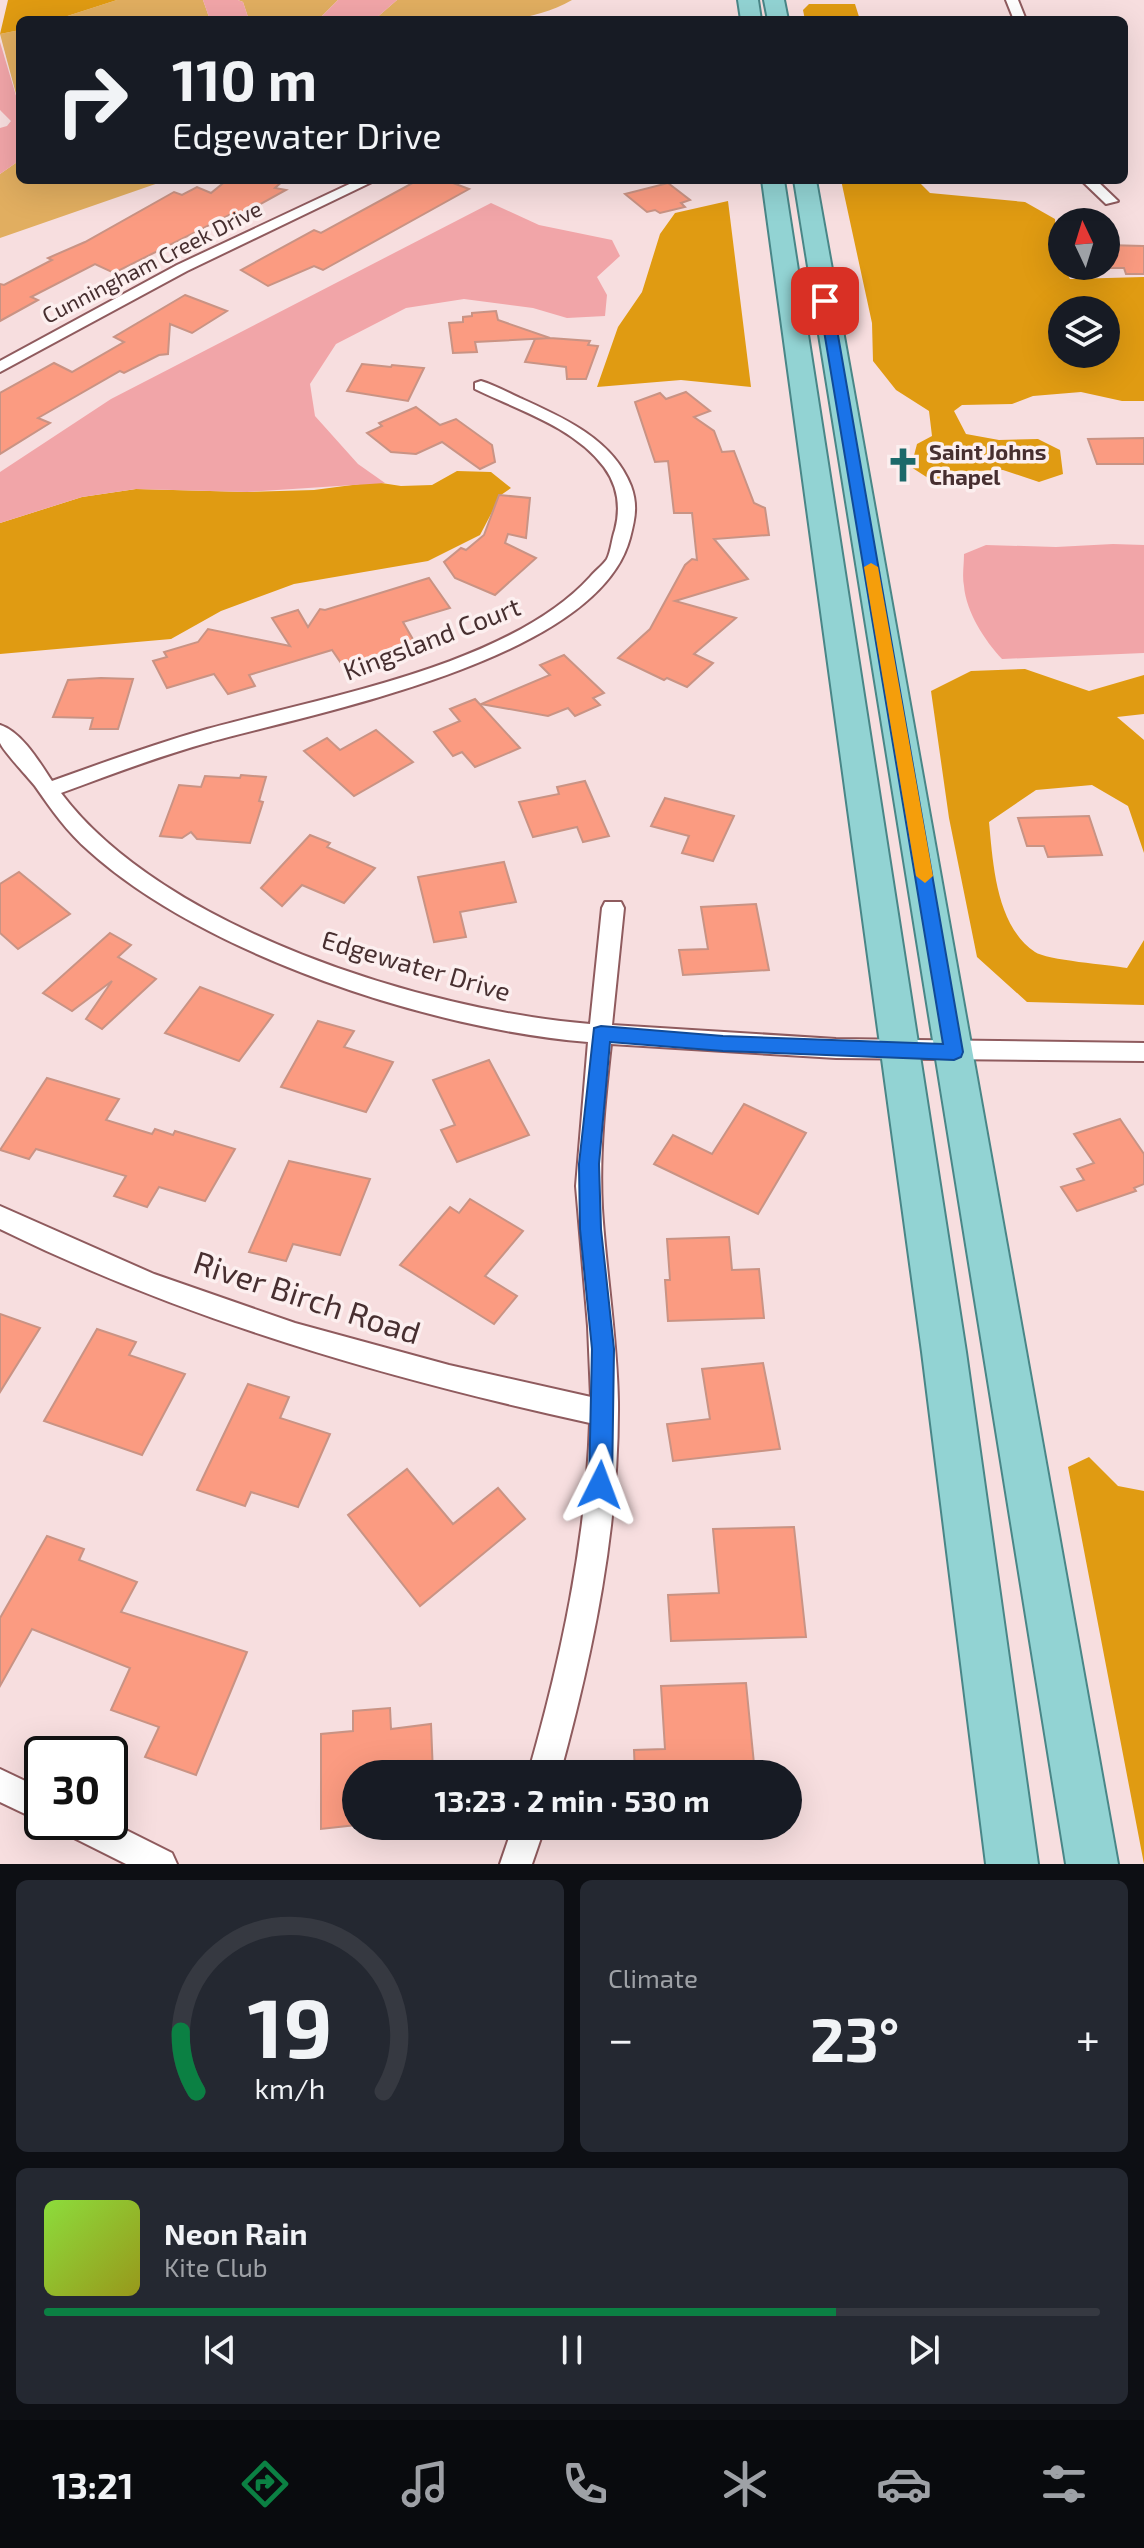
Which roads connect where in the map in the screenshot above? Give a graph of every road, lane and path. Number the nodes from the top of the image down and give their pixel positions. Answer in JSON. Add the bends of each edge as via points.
{"nodes":[{"id":1,"x":361,"y":184,"type":"edge"},
{"id":2,"x":774,"y":184,"type":"edge"},
{"id":3,"x":806,"y":184,"type":"edge"},
{"id":4,"x":1092,"y":184,"type":"edge"},
{"id":5,"x":1111,"y":201,"type":"dead end"},
{"id":6,"x":0,"y":367,"type":"edge"},
{"id":7,"x":481,"y":386,"type":"dead end"},
{"id":8,"x":807,"y":420,"type":"junction"},
{"id":9,"x":846,"y":421,"type":"junction"},
{"id":10,"x":0,"y":732,"type":"edge"},
{"id":11,"x":48,"y":790,"type":"junction"},
{"id":12,"x":613,"y":908,"type":"dead end"},
{"id":13,"x":601,"y":1033,"type":"junction"},
{"id":14,"x":900,"y":1051,"type":"junction"},
{"id":15,"x":954,"y":1052,"type":"junction"},
{"id":16,"x":1144,"y":1052,"type":"edge"},
{"id":17,"x":0,"y":1217,"type":"edge"},
{"id":18,"x":604,"y":1413,"type":"junction"},
{"id":19,"x":548,"y":1760,"type":"edge"},
{"id":20,"x":0,"y":1785,"type":"edge"},
{"id":21,"x":24,"y":1797,"type":"edge"},
{"id":22,"x":112,"y":1840,"type":"edge"},
{"id":23,"x":524,"y":1840,"type":"edge"},
{"id":24,"x":161,"y":1864,"type":"edge"},
{"id":25,"x":516,"y":1864,"type":"edge"},
{"id":26,"x":1012,"y":1864,"type":"edge"},
{"id":27,"x":1092,"y":1864,"type":"edge"}],
"edges":[{"from":1,"to":6,"type":"street","name":"Cunningham Creek Drive","via":[[114,303]]},
{"from":2,"to":8,"type":"main road"},
{"from":3,"to":9,"type":"main road"},
{"from":4,"to":5,"type":"street"},
{"from":7,"to":11,"type":"street","name":"Kingsland Court","via":[[573,432],[612,467],[622,485],[628,524],[616,561],[598,583],[549,621],[453,665],[395,686],[212,734]]},
{"from":8,"to":9,"type":"main road"},
{"from":8,"to":14,"type":"main road"},
{"from":9,"to":15,"type":"main road"},
{"from":10,"to":11,"type":"street","name":"Edgewater Drive"},
{"from":11,"to":13,"type":"street","name":"Edgewater Drive","via":[[91,843],[131,874],[212,923],[279,954],[457,1012],[535,1028]]},
{"from":12,"to":13,"type":"street"},
{"from":13,"to":14,"type":"street","name":"Edgewater Drive"},
{"from":13,"to":18,"type":"street","via":[[589,1164]]},
{"from":14,"to":15,"type":"street","name":"Edgewater Drive"},
{"from":14,"to":26,"type":"main road"},
{"from":15,"to":16,"type":"street","name":"Edgewater Drive"},
{"from":15,"to":27,"type":"main road"},
{"from":17,"to":18,"type":"street","name":"River Birch Road","via":[[156,1286],[342,1349]]},
{"from":18,"to":19,"type":"street","via":[[591,1578]]},
{"from":20,"to":21,"type":"street"},
{"from":22,"to":24,"type":"street"},
{"from":23,"to":25,"type":"street"}]}
